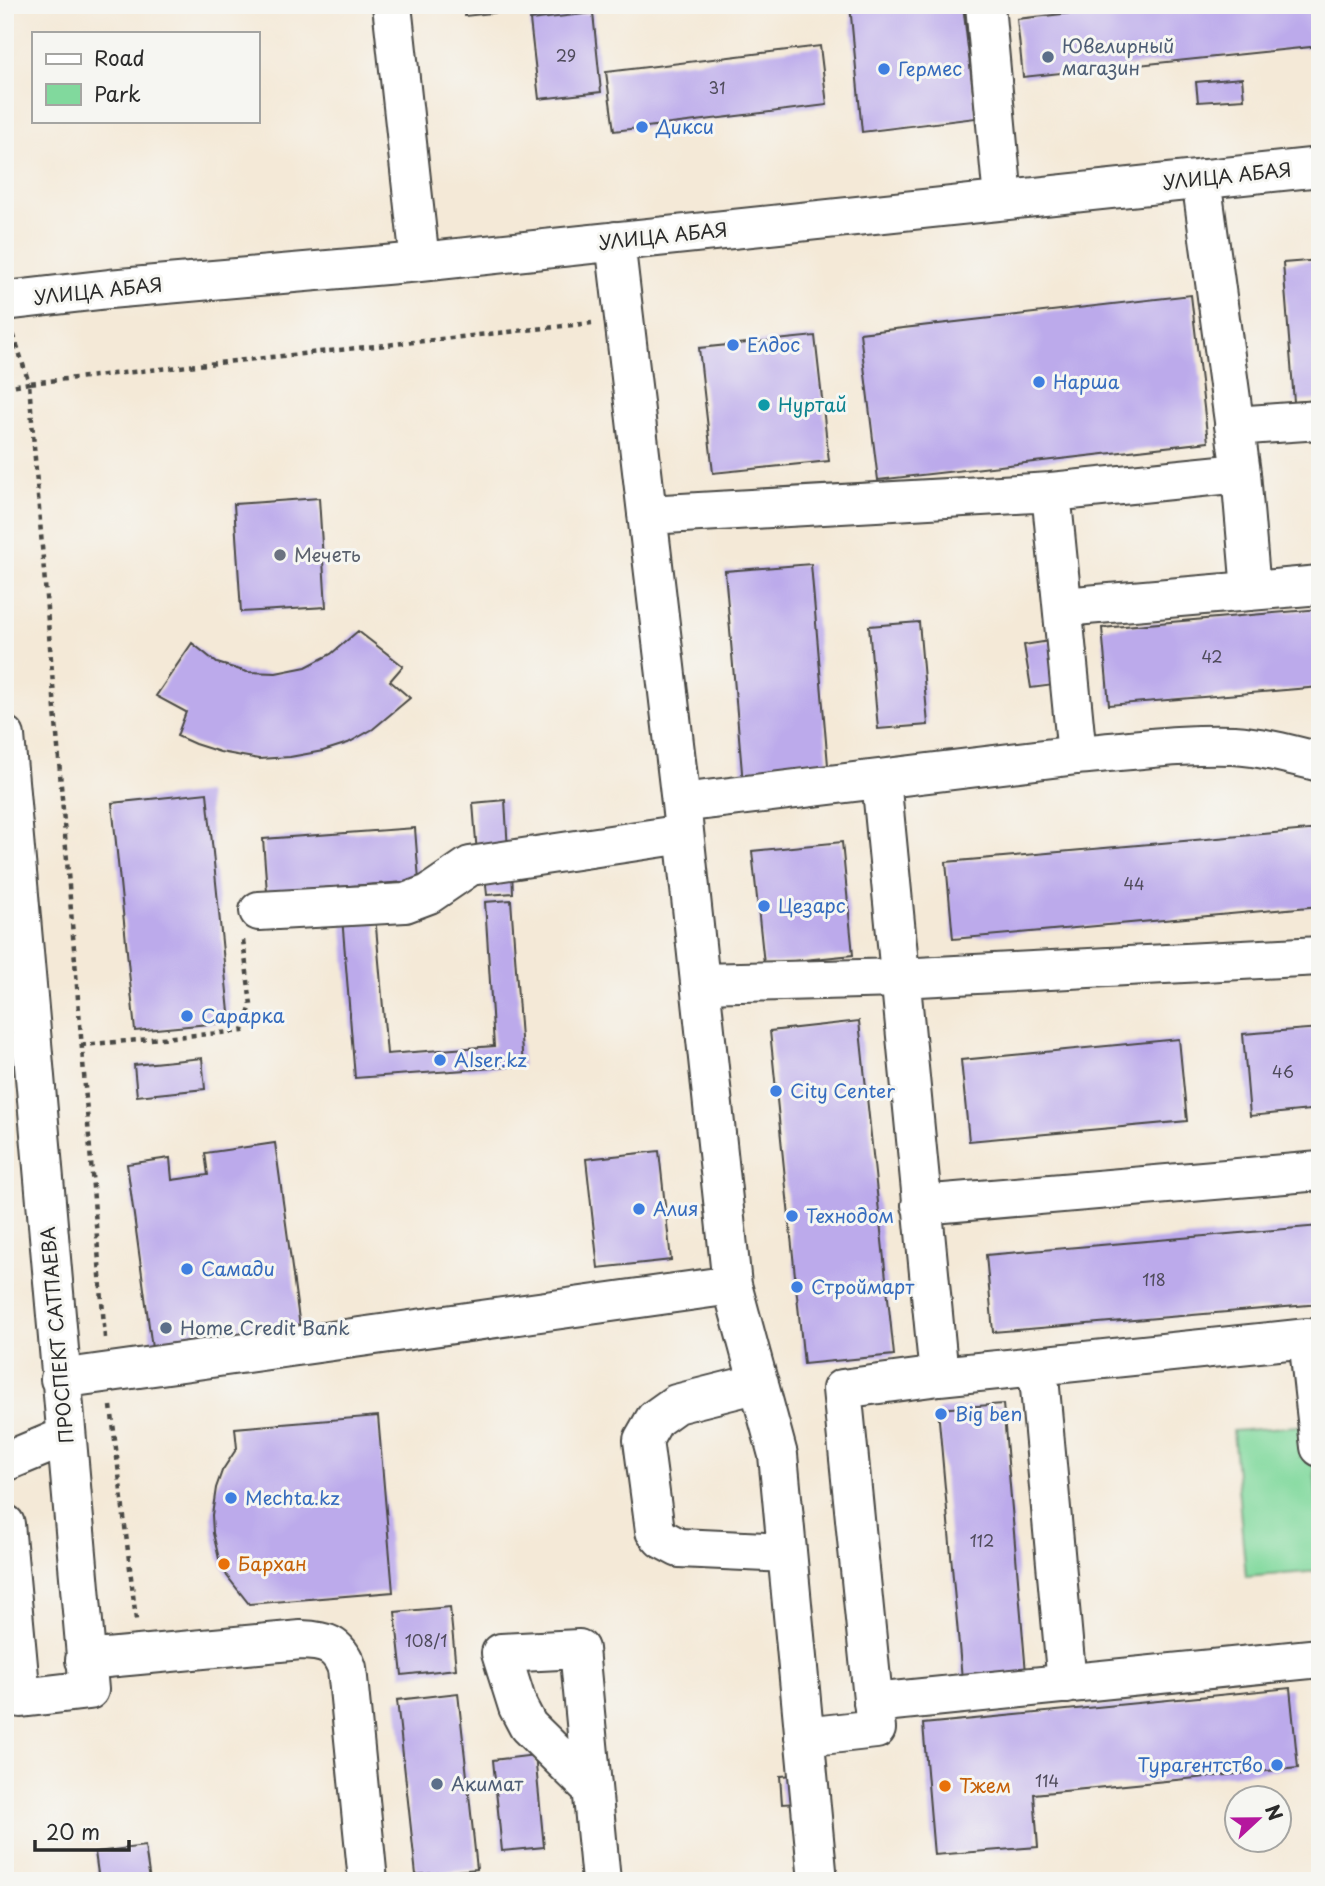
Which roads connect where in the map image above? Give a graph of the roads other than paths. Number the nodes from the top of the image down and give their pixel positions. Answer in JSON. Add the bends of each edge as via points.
{"nodes":[{"id":1,"x":392,"y":5,"type":"edge"},
{"id":2,"x":985,"y":5,"type":"edge"},
{"id":3,"x":1320,"y":167,"type":"edge"},
{"id":4,"x":1201,"y":179,"type":"junction"},
{"id":5,"x":1003,"y":200,"type":"junction"},
{"id":6,"x":615,"y":241,"type":"junction"},
{"id":7,"x":419,"y":262,"type":"junction"},
{"id":8,"x":9,"y":317,"type":"edge"},
{"id":9,"x":1320,"y":420,"type":"edge"},
{"id":10,"x":1234,"y":426,"type":"junction"},
{"id":11,"x":1241,"y":473,"type":"junction"},
{"id":12,"x":1051,"y":492,"type":"junction"},
{"id":13,"x":647,"y":515,"type":"junction"},
{"id":14,"x":1320,"y":584,"type":"edge"},
{"id":15,"x":1251,"y":590,"type":"junction"},
{"id":16,"x":1063,"y":607,"type":"junction"},
{"id":17,"x":5,"y":736,"type":"edge"},
{"id":18,"x":1077,"y":755,"type":"junction"},
{"id":19,"x":1320,"y":762,"type":"edge"},
{"id":20,"x":881,"y":779,"type":"junction"},
{"id":21,"x":682,"y":818,"type":"junction"},
{"id":22,"x":259,"y":911,"type":"road end"},
{"id":23,"x":1320,"y":956,"type":"edge"},
{"id":24,"x":900,"y":978,"type":"junction"},
{"id":25,"x":699,"y":983,"type":"junction"},
{"id":26,"x":20,"y":1080,"type":"edge"},
{"id":27,"x":1320,"y":1171,"type":"edge"},
{"id":28,"x":921,"y":1205,"type":"junction"},
{"id":29,"x":732,"y":1285,"type":"junction"},
{"id":30,"x":1314,"y":1337,"type":"edge"},
{"id":31,"x":1038,"y":1366,"type":"junction"},
{"id":32,"x":939,"y":1376,"type":"junction"},
{"id":33,"x":60,"y":1379,"type":"junction"},
{"id":34,"x":759,"y":1383,"type":"junction"},
{"id":35,"x":65,"y":1437,"type":"junction"},
{"id":36,"x":1320,"y":1447,"type":"edge"},
{"id":37,"x":5,"y":1462,"type":"edge"},
{"id":38,"x":5,"y":1524,"type":"edge"},
{"id":39,"x":787,"y":1553,"type":"junction"},
{"id":40,"x":1320,"y":1658,"type":"edge"},
{"id":41,"x":85,"y":1660,"type":"junction"},
{"id":42,"x":1068,"y":1684,"type":"junction"},
{"id":43,"x":873,"y":1703,"type":"junction"},
{"id":44,"x":804,"y":1737,"type":"junction"},
{"id":45,"x":592,"y":1789,"type":"dead end"},
{"id":46,"x":368,"y":1881,"type":"edge"},
{"id":47,"x":601,"y":1881,"type":"edge"},
{"id":48,"x":818,"y":1881,"type":"edge"}],
"edges":[{"from":1,"to":7,"type":"street"},
{"from":2,"to":5,"type":"street"},
{"from":3,"to":4,"type":"street","name":"УЛИЦА АБАЯ"},
{"from":4,"to":5,"type":"street","name":"УЛИЦА АБАЯ"},
{"from":4,"to":10,"type":"street"},
{"from":5,"to":6,"type":"street","name":"УЛИЦА АБАЯ"},
{"from":6,"to":7,"type":"street","name":"УЛИЦА АБАЯ"},
{"from":6,"to":13,"type":"street"},
{"from":7,"to":8,"type":"street","name":"УЛИЦА АБАЯ","via":[[109,289]]},
{"from":9,"to":10,"type":"street"},
{"from":10,"to":11,"type":"street"},
{"from":11,"to":12,"type":"street"},
{"from":11,"to":15,"type":"street"},
{"from":12,"to":13,"type":"street"},
{"from":12,"to":16,"type":"street"},
{"from":13,"to":21,"type":"street"},
{"from":14,"to":15,"type":"street"},
{"from":15,"to":16,"type":"street"},
{"from":16,"to":18,"type":"street"},
{"from":17,"to":26,"type":"street","name":"ПРОСПЕКТ САТПАЕВА"},
{"from":18,"to":19,"type":"street","via":[[1236,745]]},
{"from":18,"to":20,"type":"street"},
{"from":20,"to":21,"type":"street"},
{"from":20,"to":24,"type":"street"},
{"from":21,"to":22,"type":"street","via":[[470,866],[429,894],[405,903]]},
{"from":21,"to":25,"type":"street"},
{"from":23,"to":24,"type":"street"},
{"from":24,"to":25,"type":"street"},
{"from":24,"to":28,"type":"street"},
{"from":25,"to":29,"type":"street"},
{"from":26,"to":33,"type":"street","name":"ПРОСПЕКТ САТПАЕВА"},
{"from":27,"to":28,"type":"street"},
{"from":28,"to":32,"type":"street"},
{"from":29,"to":33,"type":"street"},
{"from":29,"to":34,"type":"street"},
{"from":30,"to":31,"type":"street"},
{"from":30,"to":36,"type":"street"},
{"from":31,"to":32,"type":"street"},
{"from":31,"to":42,"type":"street"},
{"from":32,"to":43,"type":"street","via":[[842,1389]]},
{"from":33,"to":35,"type":"street","name":"ПРОСПЕКТ САТПАЕВА"},
{"from":34,"to":39,"type":"street","via":[[778,1455]]},
{"from":34,"to":39,"type":"street","via":[[676,1404],[655,1419],[643,1440],[655,1531],[679,1549]]},
{"from":35,"to":37,"type":"street"},
{"from":35,"to":41,"type":"street","name":"ПРОСПЕКТ САТПАЕВА"},
{"from":38,"to":41,"type":"street","name":"ПРОСПЕКТ САТПАЕВА","via":[[21,1698],[89,1690]]},
{"from":39,"to":44,"type":"street"},
{"from":40,"to":42,"type":"street"},
{"from":41,"to":46,"type":"street","via":[[301,1640],[332,1646],[342,1654],[347,1668]]},
{"from":42,"to":43,"type":"street"},
{"from":43,"to":44,"type":"street","via":[[876,1729]]},
{"from":44,"to":48,"type":"street"},
{"from":45,"to":47,"type":"street"}]}
